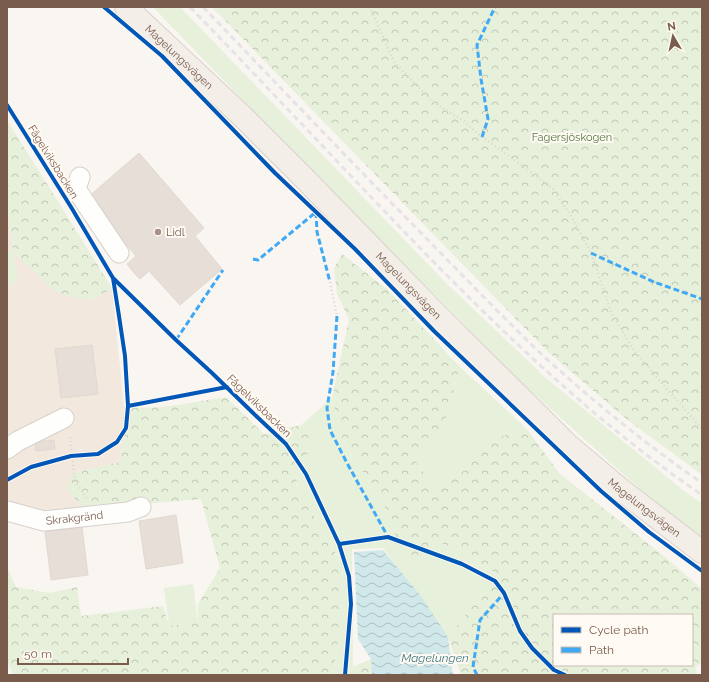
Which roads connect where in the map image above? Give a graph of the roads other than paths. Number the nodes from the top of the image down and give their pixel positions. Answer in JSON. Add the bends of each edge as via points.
{"nodes":[{"id":1,"x":126,"y":7,"type":"edge"},
{"id":2,"x":80,"y":177,"type":"dead end"},
{"id":3,"x":119,"y":253,"type":"dead end"},
{"id":4,"x":64,"y":418,"type":"dead end"},
{"id":5,"x":7,"y":449,"type":"edge"},
{"id":6,"x":141,"y":506,"type":"dead end"},
{"id":7,"x":7,"y":511,"type":"edge"},
{"id":8,"x":702,"y":552,"type":"edge"}],
"edges":[{"from":1,"to":8,"type":"main road","name":"Magelungsvägen","via":[[242,116],[569,446]]},
{"from":2,"to":3,"type":"street","via":[[76,189]]},
{"from":4,"to":5,"type":"street"},
{"from":6,"to":7,"type":"street","name":"Skrakgränd","via":[[128,512],[44,521]]}]}
